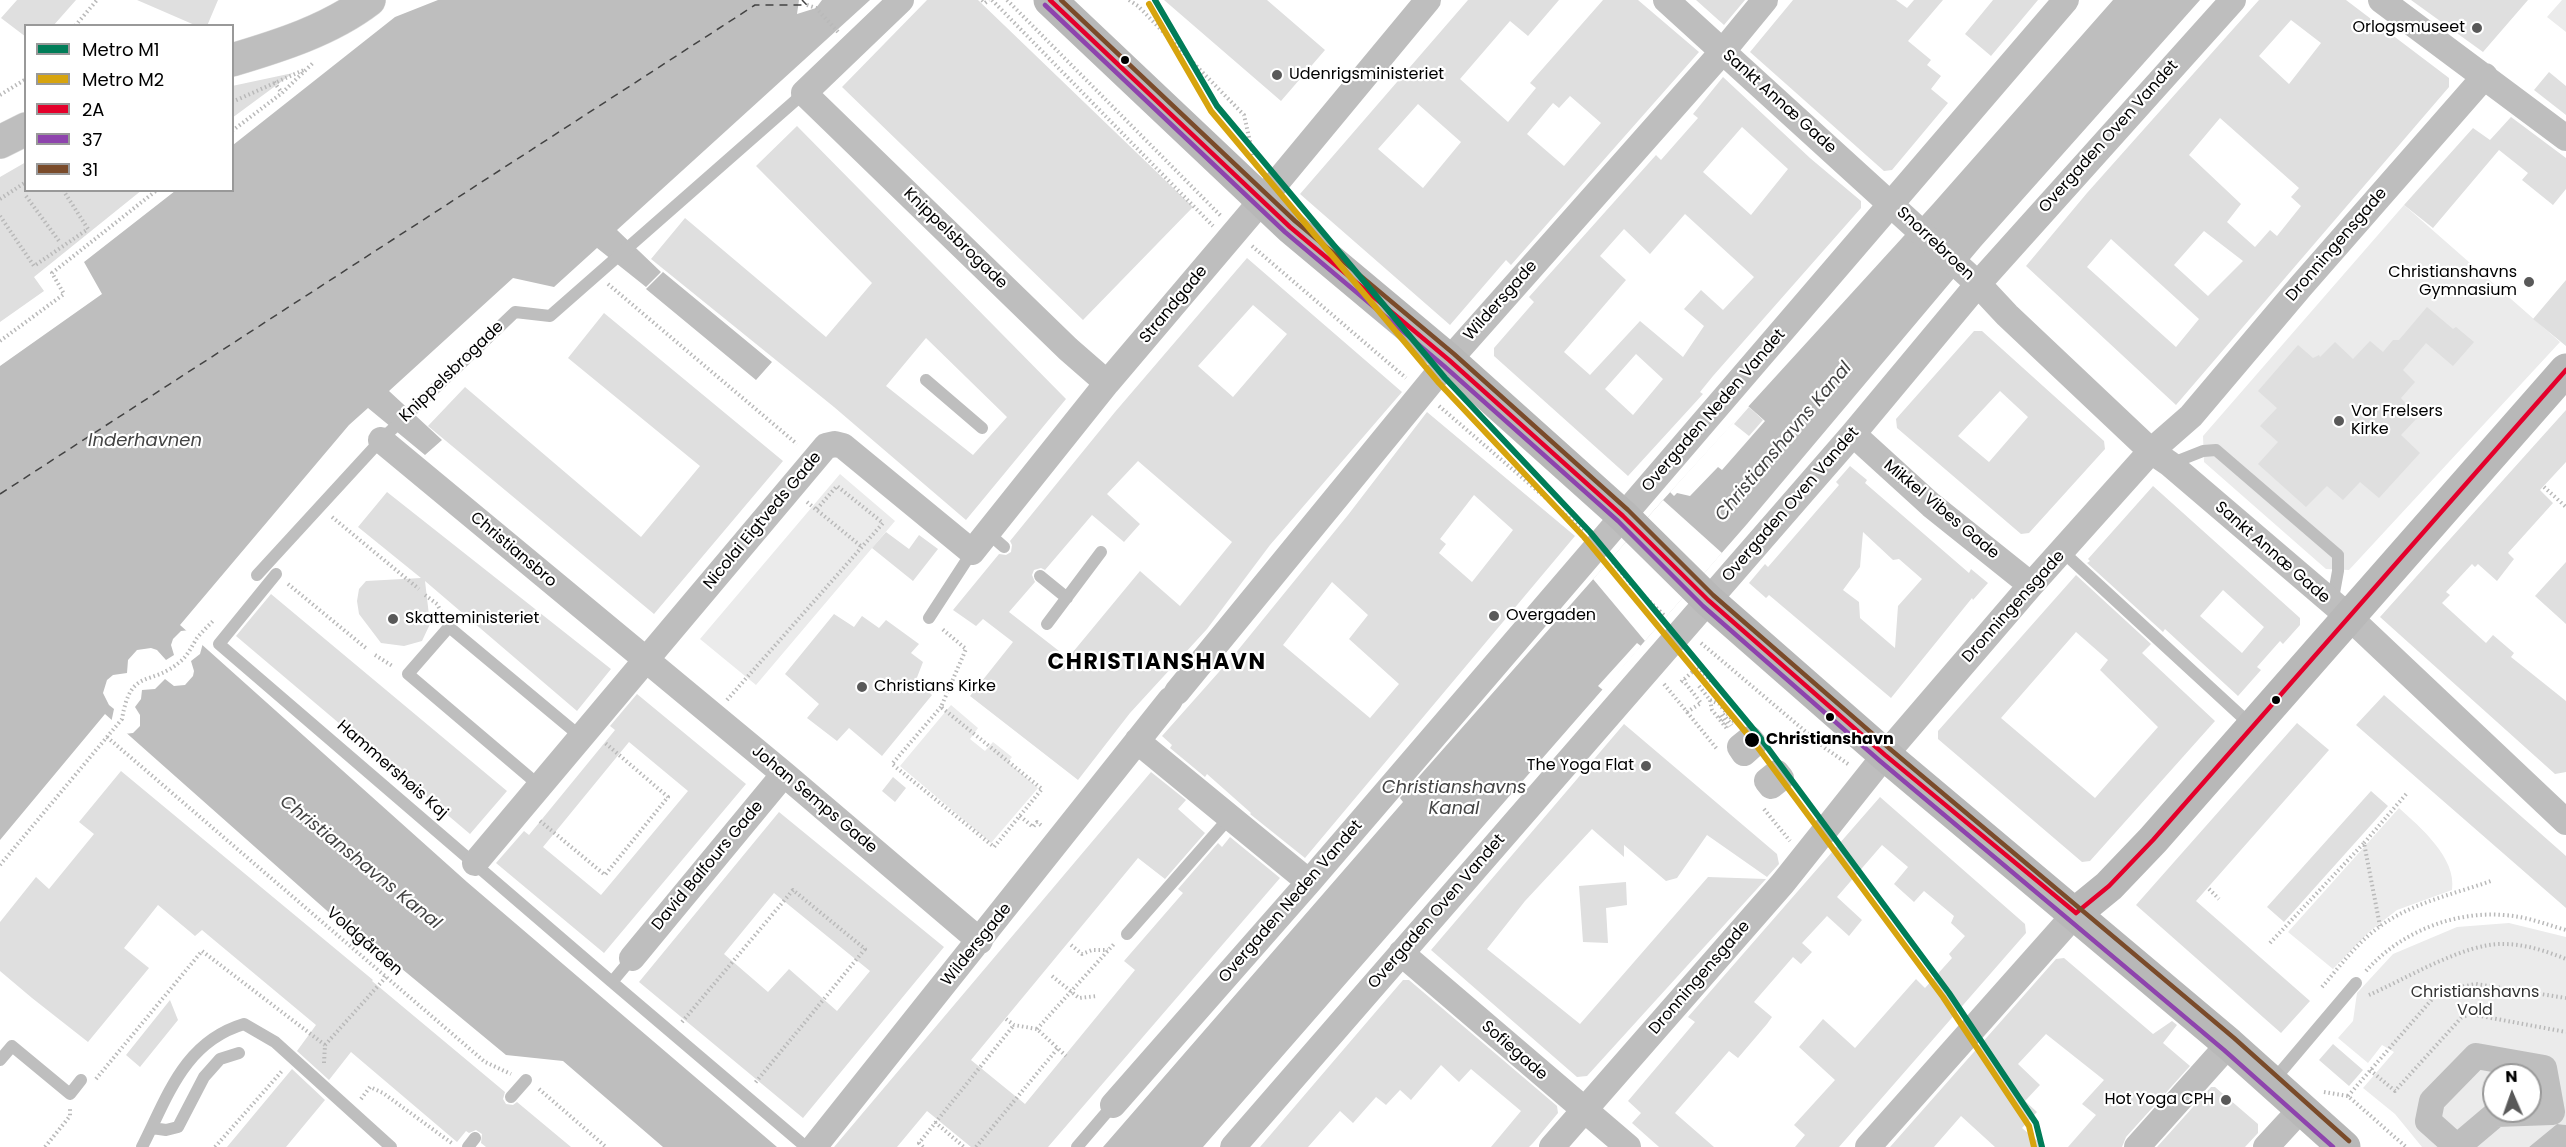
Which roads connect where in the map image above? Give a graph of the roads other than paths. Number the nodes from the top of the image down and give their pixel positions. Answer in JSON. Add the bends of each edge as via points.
{"nodes":[{"id":1,"x":350,"y":0,"type":"edge"},
{"id":2,"x":369,"y":0,"type":"edge"},
{"id":3,"x":901,"y":0,"type":"edge"},
{"id":4,"x":1050,"y":0,"type":"edge"},
{"id":5,"x":1428,"y":0,"type":"edge"},
{"id":6,"x":1666,"y":0,"type":"edge"},
{"id":7,"x":1765,"y":0,"type":"edge"},
{"id":8,"x":2066,"y":0,"type":"edge"},
{"id":9,"x":2233,"y":0,"type":"edge"},
{"id":10,"x":2382,"y":0,"type":"edge"},
{"id":11,"x":234,"y":42,"type":"edge"},
{"id":12,"x":1723,"y":51,"type":"junction"},
{"id":13,"x":234,"y":59,"type":"edge"},
{"id":14,"x":2485,"y":76,"type":"junction"},
{"id":15,"x":804,"y":93,"type":"junction"},
{"id":16,"x":24,"y":115,"type":"edge"},
{"id":17,"x":0,"y":127,"type":"edge"},
{"id":18,"x":24,"y":130,"type":"edge"},
{"id":19,"x":2566,"y":138,"type":"edge"},
{"id":20,"x":0,"y":142,"type":"edge"},
{"id":21,"x":1263,"y":200,"type":"junction"},
{"id":22,"x":1892,"y":204,"type":"junction"},
{"id":23,"x":1978,"y":284,"type":"junction"},
{"id":24,"x":1449,"y":360,"type":"junction"},
{"id":25,"x":2566,"y":370,"type":"edge"},
{"id":26,"x":926,"y":380,"type":"dead end"},
{"id":27,"x":1107,"y":383,"type":"junction"},
{"id":28,"x":982,"y":428,"type":"dead end"},
{"id":29,"x":1853,"y":435,"type":"junction"},
{"id":30,"x":386,"y":436,"type":"junction"},
{"id":31,"x":2160,"y":458,"type":"junction"},
{"id":32,"x":1626,"y":519,"type":"junction"},
{"id":33,"x":988,"y":544,"type":"junction"},
{"id":34,"x":1101,"y":552,"type":"dead end"},
{"id":35,"x":2062,"y":552,"type":"junction"},
{"id":36,"x":276,"y":574,"type":"road end"},
{"id":37,"x":257,"y":575,"type":"dead end"},
{"id":38,"x":1040,"y":576,"type":"dead end"},
{"id":39,"x":2031,"y":585,"type":"junction"},
{"id":40,"x":1703,"y":595,"type":"junction"},
{"id":41,"x":1067,"y":598,"type":"junction"},
{"id":42,"x":2340,"y":610,"type":"junction"},
{"id":43,"x":929,"y":618,"type":"road end"},
{"id":44,"x":1047,"y":624,"type":"dead end"},
{"id":45,"x":646,"y":660,"type":"junction"},
{"id":46,"x":2253,"y":727,"type":"junction"},
{"id":47,"x":585,"y":733,"type":"junction"},
{"id":48,"x":1137,"y":741,"type":"junction"},
{"id":49,"x":1885,"y":755,"type":"junction"},
{"id":50,"x":784,"y":774,"type":"junction"},
{"id":51,"x":541,"y":787,"type":"junction"},
{"id":52,"x":1230,"y":817,"type":"junction"},
{"id":53,"x":2566,"y":822,"type":"edge"},
{"id":54,"x":475,"y":863,"type":"junction"},
{"id":55,"x":1310,"y":882,"type":"junction"},
{"id":56,"x":2076,"y":913,"type":"junction"},
{"id":57,"x":1127,"y":934,"type":"road end"},
{"id":58,"x":980,"y":941,"type":"junction"},
{"id":59,"x":1401,"y":953,"type":"junction"},
{"id":60,"x":632,"y":958,"type":"joint"},
{"id":61,"x":612,"y":982,"type":"junction"},
{"id":62,"x":2356,"y":983,"type":"road end"},
{"id":63,"x":2229,"y":1044,"type":"junction"},
{"id":64,"x":239,"y":1053,"type":"dead end"},
{"id":65,"x":0,"y":1060,"type":"edge"},
{"id":66,"x":526,"y":1080,"type":"road end"},
{"id":67,"x":2272,"y":1082,"type":"junction"},
{"id":68,"x":86,"y":1083,"type":"road end"},
{"id":69,"x":511,"y":1097,"type":"dead end"},
{"id":70,"x":2309,"y":1099,"type":"junction"},
{"id":71,"x":1113,"y":1105,"type":"joint"},
{"id":72,"x":1583,"y":1110,"type":"junction"},
{"id":73,"x":2496,"y":1114,"type":"joint"},
{"id":74,"x":152,"y":1128,"type":"junction"},
{"id":75,"x":142,"y":1147,"type":"edge"},
{"id":76,"x":391,"y":1147,"type":"edge"},
{"id":77,"x":806,"y":1147,"type":"edge"},
{"id":78,"x":814,"y":1147,"type":"edge"},
{"id":79,"x":1077,"y":1147,"type":"edge"},
{"id":80,"x":1233,"y":1147,"type":"edge"},
{"id":81,"x":1552,"y":1147,"type":"edge"},
{"id":82,"x":1628,"y":1147,"type":"edge"},
{"id":83,"x":1868,"y":1147,"type":"edge"},
{"id":84,"x":2138,"y":1147,"type":"edge"},
{"id":85,"x":2266,"y":1147,"type":"edge"},
{"id":86,"x":2344,"y":1147,"type":"edge"}],
"edges":[{"from":1,"to":11,"type":"main road"},
{"from":2,"to":13,"type":"main road","via":[[315,30]]},
{"from":3,"to":15,"type":"street","name":"Knippelsbrogade"},
{"from":4,"to":21,"type":"street"},
{"from":5,"to":21,"type":"street","name":"Strandgade"},
{"from":6,"to":12,"type":"street","name":"Sankt Annæ Gade"},
{"from":7,"to":12,"type":"street","name":"Wildersgade"},
{"from":8,"to":22,"type":"street","name":"Overgaden Neden Vandet"},
{"from":9,"to":23,"type":"street","name":"Overgaden Oven Vandet"},
{"from":10,"to":14,"type":"street"},
{"from":12,"to":22,"type":"street","name":"Sankt Annæ Gade"},
{"from":12,"to":24,"type":"street","name":"Wildersgade"},
{"from":14,"to":19,"type":"street"},
{"from":14,"to":31,"type":"street","name":"Dronningensgade","via":[[2301,286]]},
{"from":15,"to":27,"type":"street","name":"Knippelsbrogade","via":[[1068,350]]},
{"from":15,"to":30,"type":"lane","name":"Knippelsbrogade","via":[[550,316],[515,312]]},
{"from":16,"to":17,"type":"main road"},
{"from":18,"to":20,"type":"main road"},
{"from":21,"to":24,"type":"street"},
{"from":21,"to":27,"type":"street","name":"Strandgade"},
{"from":22,"to":23,"type":"street","name":"Snorrebroen"},
{"from":22,"to":32,"type":"street","name":"Overgaden Neden Vandet"},
{"from":23,"to":29,"type":"street","name":"Overgaden Oven Vandet"},
{"from":23,"to":31,"type":"street","name":"Sankt Annæ Gade"},
{"from":24,"to":32,"type":"street"},
{"from":24,"to":48,"type":"street","name":"Wildersgade"},
{"from":25,"to":42,"type":"street"},
{"from":26,"to":28,"type":"lane"},
{"from":27,"to":33,"type":"street","name":"Strandgade"},
{"from":29,"to":39,"type":"street","name":"Mikkel Vibes Gade","via":[[1931,505]]},
{"from":29,"to":40,"type":"street","name":"Overgaden Oven Vandet"},
{"from":30,"to":37,"type":"lane","name":"Knippelsbrogade"},
{"from":30,"to":45,"type":"street","name":"Christiansbro"},
{"from":31,"to":35,"type":"street","name":"Dronningensgade"},
{"from":31,"to":42,"type":"street","name":"Sankt Annæ Gade"},
{"from":31,"to":42,"type":"lane","via":[[2216,450],[2338,555]]},
{"from":32,"to":40,"type":"street"},
{"from":32,"to":55,"type":"street","name":"Overgaden Neden Vandet"},
{"from":33,"to":43,"type":"lane","name":"Strandgade"},
{"from":33,"to":45,"type":"street","name":"Nicolai Eigtveds Gade","via":[[843,446],[826,446]]},
{"from":34,"to":41,"type":"lane"},
{"from":35,"to":39,"type":"street","name":"Dronningensgade"},
{"from":35,"to":46,"type":"lane"},
{"from":36,"to":54,"type":"lane","name":"Hammershøis Kaj","via":[[219,644]]},
{"from":38,"to":41,"type":"lane"},
{"from":39,"to":49,"type":"street","name":"Dronningensgade"},
{"from":40,"to":49,"type":"street"},
{"from":40,"to":59,"type":"street","name":"Overgaden Oven Vandet","via":[[1650,667]]},
{"from":41,"to":44,"type":"lane"},
{"from":42,"to":46,"type":"street"},
{"from":42,"to":53,"type":"street","name":"Sankt Annæ Gade"},
{"from":45,"to":47,"type":"street","name":"Nicolai Eigtveds Gade"},
{"from":45,"to":50,"type":"street","name":"Johan Semps Gade"},
{"from":46,"to":56,"type":"street","via":[[2153,840],[2109,886]]},
{"from":47,"to":51,"type":"street","name":"Nicolai Eigtveds Gade"},
{"from":47,"to":51,"type":"lane","via":[[449,627],[408,674]]},
{"from":48,"to":52,"type":"street"},
{"from":48,"to":58,"type":"street","name":"Wildersgade"},
{"from":49,"to":56,"type":"street"},
{"from":49,"to":72,"type":"street","name":"Dronningensgade","via":[[1783,883]]},
{"from":50,"to":58,"type":"street","name":"Johan Semps Gade"},
{"from":50,"to":60,"type":"street","name":"David Balfours Gade"},
{"from":51,"to":54,"type":"street","name":"Nicolai Eigtveds Gade"},
{"from":52,"to":55,"type":"street"},
{"from":52,"to":57,"type":"lane"},
{"from":54,"to":61,"type":"lane","name":"Hammershøis Kaj"},
{"from":55,"to":71,"type":"street","name":"Overgaden Neden Vandet"},
{"from":56,"to":63,"type":"street"},
{"from":56,"to":83,"type":"street"},
{"from":58,"to":78,"type":"street","name":"Wildersgade"},
{"from":59,"to":72,"type":"street","name":"Sofiegade"},
{"from":59,"to":80,"type":"street","name":"Overgaden Oven Vandet"},
{"from":60,"to":61,"type":"lane"},
{"from":61,"to":77,"type":"lane","name":"Hammershøis Kaj"},
{"from":62,"to":67,"type":"lane"},
{"from":63,"to":67,"type":"street"},
{"from":63,"to":84,"type":"street"},
{"from":64,"to":74,"type":"lane","via":[[220,1059],[204,1077],[178,1127]]},
{"from":65,"to":68,"type":"lane","via":[[12,1046],[70,1094]]},
{"from":66,"to":69,"type":"lane"},
{"from":67,"to":70,"type":"street"},
{"from":70,"to":85,"type":"street"},
{"from":70,"to":86,"type":"street"},
{"from":71,"to":79,"type":"lane","name":"Overgaden Neden Vandet"},
{"from":72,"to":81,"type":"street","name":"Dronningensgade"},
{"from":72,"to":82,"type":"street","name":"Sofiegade"},
{"from":73,"to":73,"type":"street","via":[[2552,1112],[2544,1068],[2476,1056],[2432,1101],[2428,1121],[2457,1147]]},
{"from":74,"to":75,"type":"lane"},
{"from":74,"to":76,"type":"lane","via":[[187,1062],[205,1042],[228,1028],[244,1024],[275,1042]]}]}
